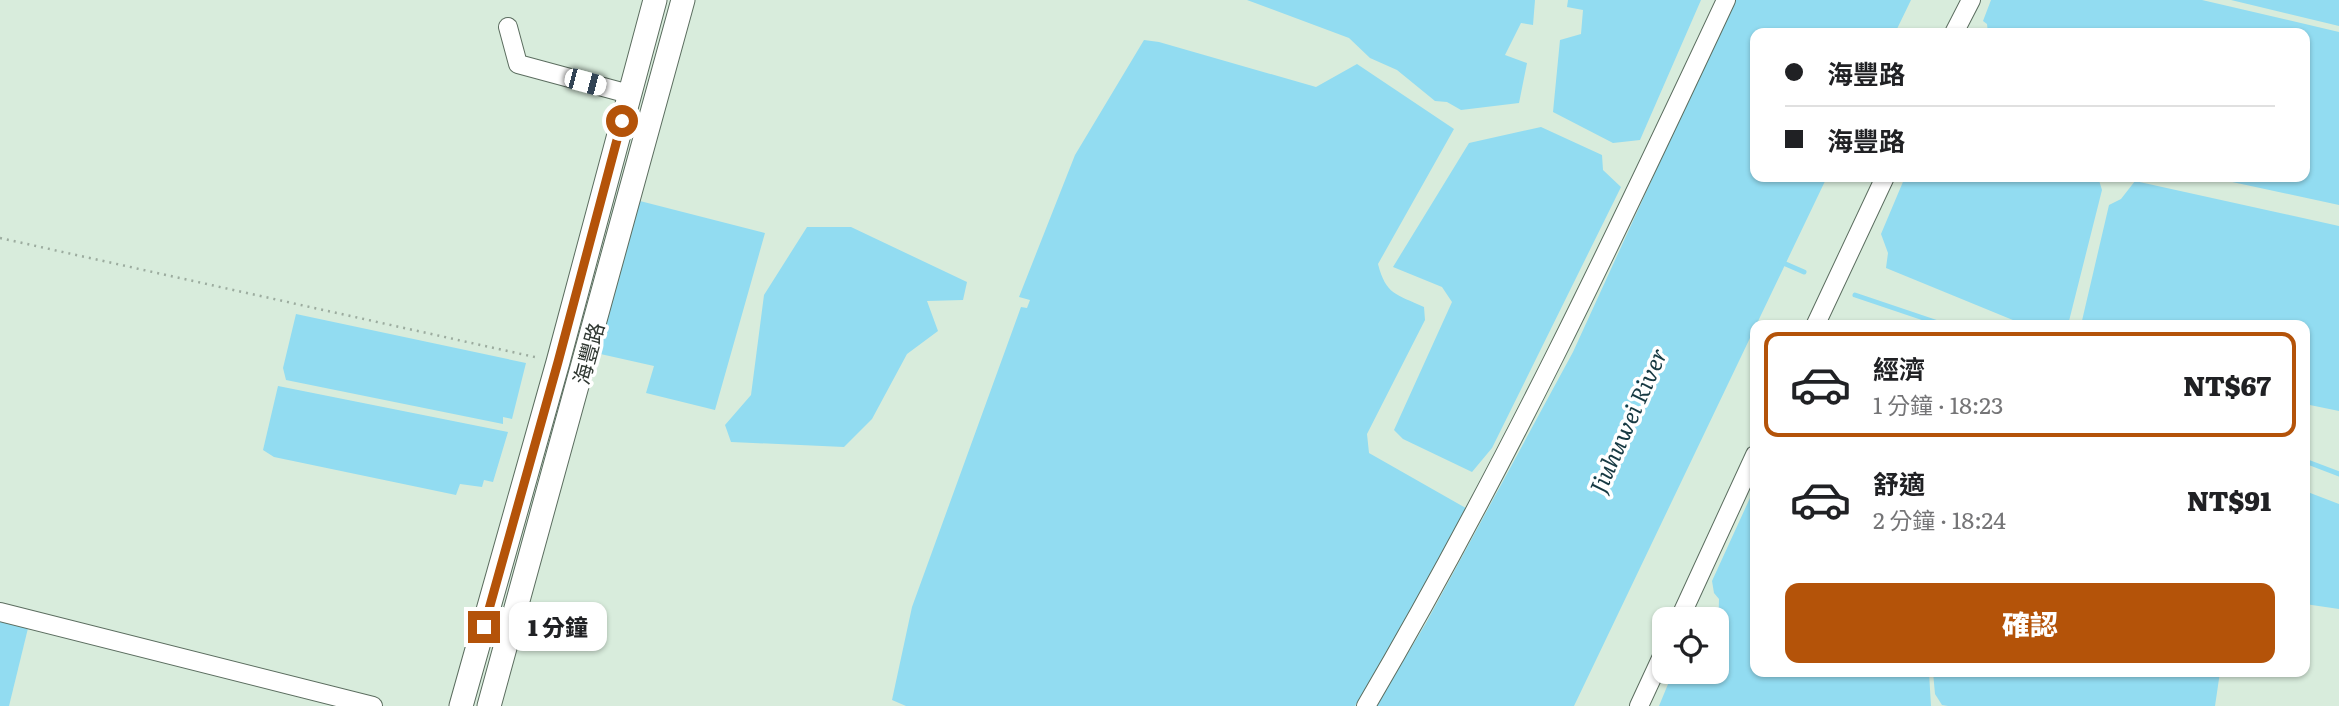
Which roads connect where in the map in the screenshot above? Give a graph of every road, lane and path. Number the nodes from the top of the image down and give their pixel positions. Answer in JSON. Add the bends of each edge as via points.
{"nodes":[{"id":1,"x":655,"y":0,"type":"edge"},
{"id":2,"x":683,"y":0,"type":"edge"},
{"id":3,"x":1726,"y":0,"type":"edge"},
{"id":4,"x":1970,"y":0,"type":"edge"},
{"id":5,"x":508,"y":27,"type":"dead end"},
{"id":6,"x":1956,"y":28,"type":"edge"},
{"id":7,"x":629,"y":94,"type":"junction"},
{"id":8,"x":1883,"y":182,"type":"edge"},
{"id":9,"x":0,"y":238,"type":"edge"},
{"id":10,"x":1818,"y":320,"type":"edge"},
{"id":11,"x":558,"y":362,"type":"junction"},
{"id":12,"x":1750,"y":466,"type":"edge"},
{"id":13,"x":1685,"y":607,"type":"edge"},
{"id":14,"x":0,"y":612,"type":"edge"},
{"id":15,"x":1652,"y":678,"type":"edge"},
{"id":16,"x":373,"y":706,"type":"edge"},
{"id":17,"x":461,"y":706,"type":"edge"},
{"id":18,"x":489,"y":706,"type":"edge"},
{"id":19,"x":1366,"y":706,"type":"edge"},
{"id":20,"x":1639,"y":706,"type":"edge"}],
"edges":[{"from":1,"to":7,"type":"main road","name":"海豐路"},
{"from":2,"to":18,"type":"main road","name":"海豐路"},
{"from":3,"to":19,"type":"street","via":[[1480,504]]},
{"from":4,"to":6,"type":"street"},
{"from":5,"to":7,"type":"street","via":[[518,64]]},
{"from":7,"to":11,"type":"main road","name":"海豐路"},
{"from":8,"to":10,"type":"street"},
{"from":9,"to":11,"type":"path"},
{"from":11,"to":17,"type":"main road","name":"海豐路"},
{"from":12,"to":13,"type":"street"},
{"from":14,"to":16,"type":"street"},
{"from":15,"to":20,"type":"street"}]}
